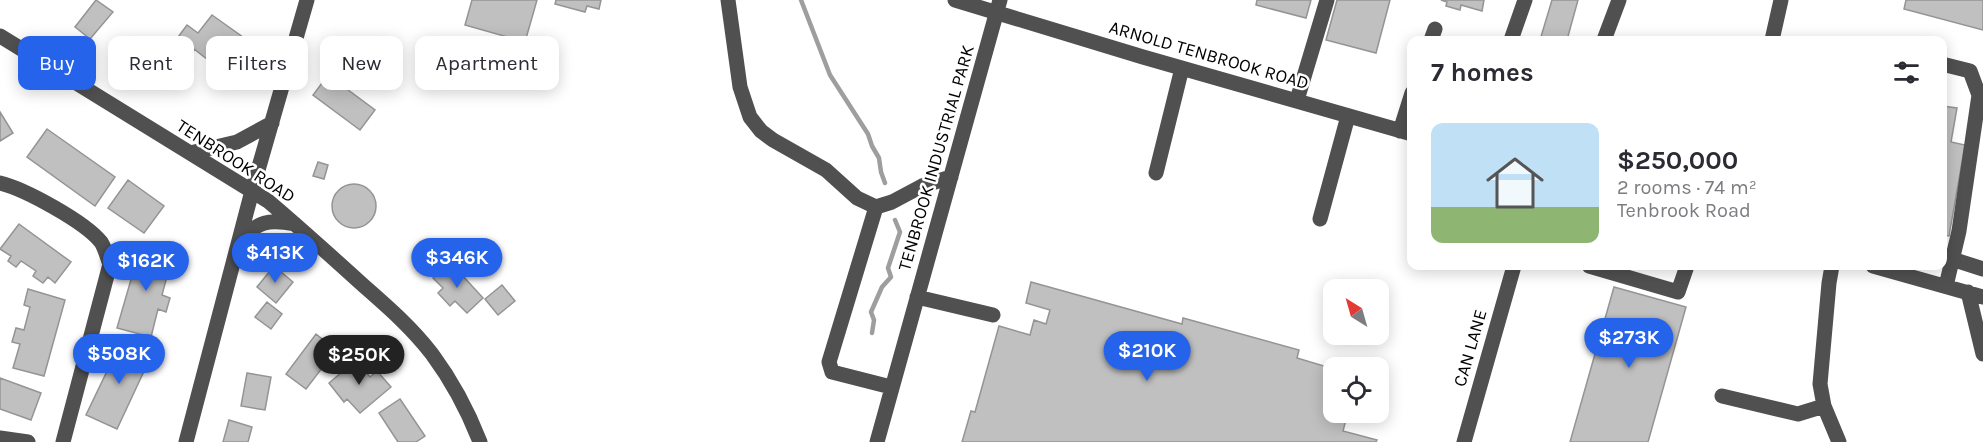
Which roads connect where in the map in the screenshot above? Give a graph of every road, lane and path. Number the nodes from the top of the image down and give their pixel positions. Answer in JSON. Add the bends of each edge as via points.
{"nodes":[{"id":1,"x":307,"y":0,"type":"edge"},
{"id":2,"x":728,"y":0,"type":"edge"},
{"id":3,"x":955,"y":0,"type":"edge"},
{"id":4,"x":1327,"y":0,"type":"edge"},
{"id":5,"x":1525,"y":0,"type":"edge"},
{"id":6,"x":1619,"y":0,"type":"edge"},
{"id":7,"x":1781,"y":0,"type":"edge"},
{"id":8,"x":998,"y":6,"type":"edge"},
{"id":9,"x":0,"y":36,"type":"edge"},
{"id":10,"x":1512,"y":36,"type":"edge"},
{"id":11,"x":1606,"y":36,"type":"edge"},
{"id":12,"x":1773,"y":36,"type":"edge"},
{"id":13,"x":1947,"y":65,"type":"edge"},
{"id":14,"x":1182,"y":68,"type":"junction"},
{"id":15,"x":1297,"y":100,"type":"junction"},
{"id":16,"x":1348,"y":116,"type":"junction"},
{"id":17,"x":272,"y":123,"type":"junction"},
{"id":18,"x":1406,"y":132,"type":"edge"},
{"id":19,"x":190,"y":153,"type":"junction"},
{"id":20,"x":1156,"y":173,"type":"dead end"},
{"id":21,"x":951,"y":177,"type":"junction"},
{"id":22,"x":0,"y":183,"type":"edge"},
{"id":23,"x":252,"y":192,"type":"junction"},
{"id":24,"x":876,"y":207,"type":"junction"},
{"id":25,"x":1320,"y":219,"type":"dead end"},
{"id":26,"x":296,"y":225,"type":"junction"},
{"id":27,"x":239,"y":241,"type":"junction"},
{"id":28,"x":1952,"y":259,"type":"junction"},
{"id":29,"x":1513,"y":270,"type":"edge"},
{"id":30,"x":1603,"y":270,"type":"edge"},
{"id":31,"x":1686,"y":270,"type":"edge"},
{"id":32,"x":1832,"y":270,"type":"edge"},
{"id":33,"x":1888,"y":270,"type":"edge"},
{"id":34,"x":1983,"y":270,"type":"edge"},
{"id":35,"x":1946,"y":286,"type":"junction"},
{"id":36,"x":1968,"y":292,"type":"junction"},
{"id":37,"x":917,"y":297,"type":"junction"},
{"id":38,"x":1983,"y":297,"type":"edge"},
{"id":39,"x":993,"y":315,"type":"dead end"},
{"id":40,"x":1983,"y":354,"type":"edge"},
{"id":41,"x":891,"y":387,"type":"junction"},
{"id":42,"x":1722,"y":396,"type":"dead end"},
{"id":43,"x":1824,"y":406,"type":"junction"},
{"id":44,"x":0,"y":438,"type":"edge"},
{"id":45,"x":28,"y":442,"type":"edge"},
{"id":46,"x":63,"y":442,"type":"edge"},
{"id":47,"x":186,"y":442,"type":"edge"},
{"id":48,"x":480,"y":442,"type":"edge"},
{"id":49,"x":877,"y":442,"type":"edge"},
{"id":50,"x":1464,"y":442,"type":"edge"},
{"id":51,"x":1839,"y":442,"type":"edge"}],
"edges":[{"from":1,"to":17,"type":"street"},
{"from":2,"to":24,"type":"street","via":[[740,87],[750,117],[773,140],[826,170],[858,198]]},
{"from":3,"to":8,"type":"street"},
{"from":4,"to":15,"type":"street"},
{"from":5,"to":10,"type":"street"},
{"from":6,"to":11,"type":"street"},
{"from":7,"to":12,"type":"street"},
{"from":8,"to":14,"type":"street","name":"ARNOLD TENBROOK ROAD"},
{"from":8,"to":21,"type":"street","name":"TENBROOK INDUSTRIAL PARK"},
{"from":9,"to":19,"type":"street","name":"TENBROOK ROAD"},
{"from":13,"to":28,"type":"street","via":[[1970,71],[1979,95]]},
{"from":14,"to":15,"type":"street","name":"ARNOLD TENBROOK ROAD"},
{"from":14,"to":20,"type":"street"},
{"from":15,"to":16,"type":"street","name":"ARNOLD TENBROOK ROAD"},
{"from":16,"to":18,"type":"street","name":"ARNOLD TENBROOK ROAD"},
{"from":16,"to":25,"type":"street"},
{"from":17,"to":19,"type":"street","via":[[237,142]]},
{"from":17,"to":23,"type":"street"},
{"from":19,"to":23,"type":"street","name":"TENBROOK ROAD"},
{"from":21,"to":24,"type":"street"},
{"from":21,"to":37,"type":"street","name":"TENBROOK INDUSTRIAL PARK"},
{"from":22,"to":46,"type":"street","via":[[45,201],[91,233],[102,243],[110,264]]},
{"from":23,"to":26,"type":"street","name":"TENBROOK ROAD"},
{"from":23,"to":27,"type":"street"},
{"from":24,"to":41,"type":"street","via":[[829,362],[832,372]]},
{"from":26,"to":27,"type":"street","via":[[265,222]]},
{"from":26,"to":48,"type":"street","name":"TENBROOK ROAD","via":[[421,342],[449,379]]},
{"from":27,"to":47,"type":"street"},
{"from":28,"to":34,"type":"street"},
{"from":28,"to":35,"type":"street"},
{"from":29,"to":50,"type":"street","name":"CAN LANE"},
{"from":30,"to":31,"type":"street","via":[[1678,292]]},
{"from":32,"to":43,"type":"street","via":[[1821,371]]},
{"from":33,"to":35,"type":"street"},
{"from":35,"to":36,"type":"street"},
{"from":36,"to":38,"type":"street"},
{"from":36,"to":40,"type":"street"},
{"from":37,"to":39,"type":"street"},
{"from":37,"to":41,"type":"street","name":"TENBROOK INDUSTRIAL PARK"},
{"from":41,"to":49,"type":"street","name":"TENBROOK INDUSTRIAL PARK"},
{"from":42,"to":43,"type":"street","via":[[1798,414]]},
{"from":43,"to":51,"type":"street"},
{"from":44,"to":45,"type":"street"}]}
